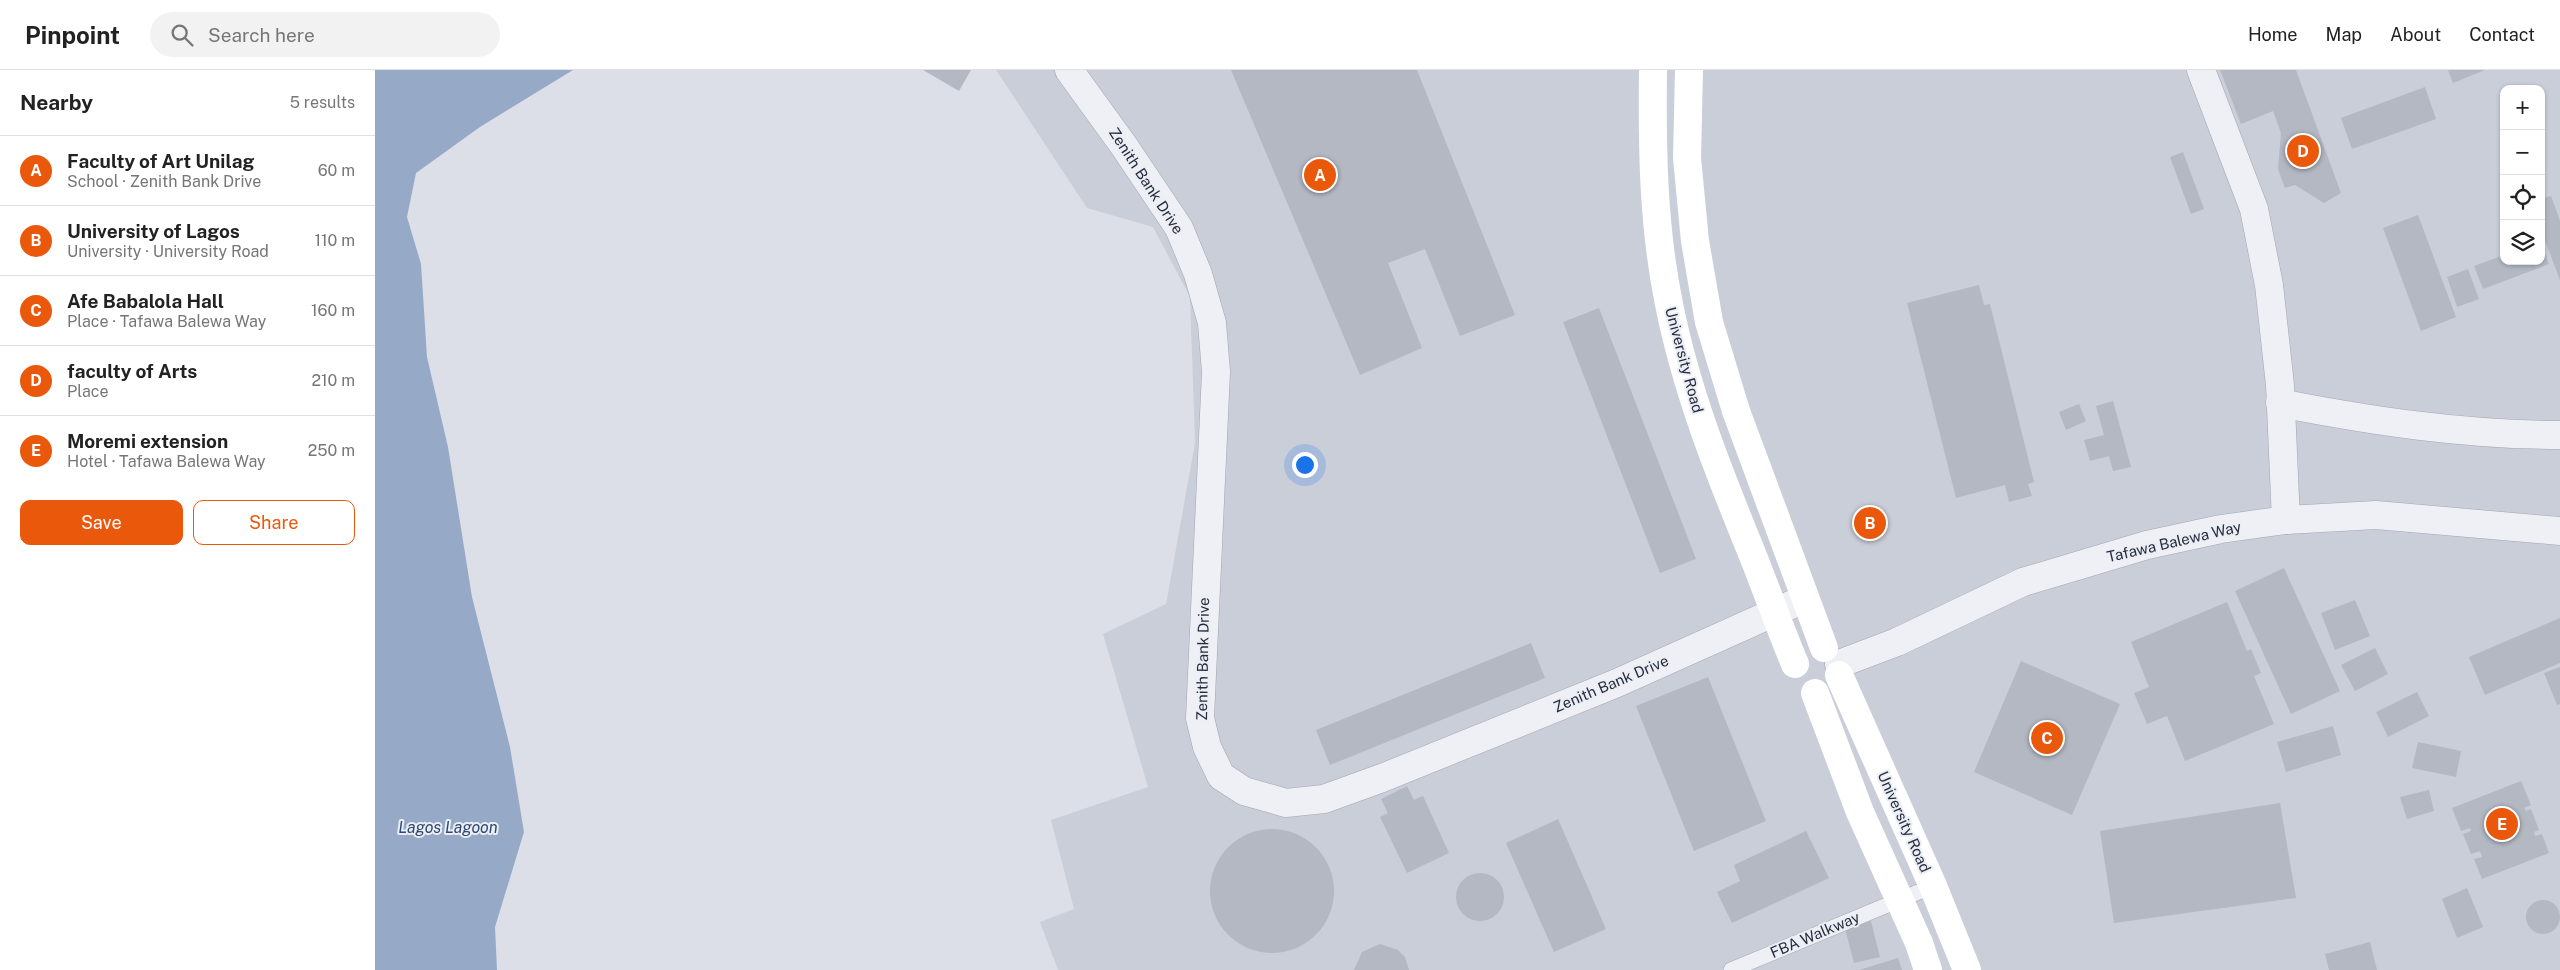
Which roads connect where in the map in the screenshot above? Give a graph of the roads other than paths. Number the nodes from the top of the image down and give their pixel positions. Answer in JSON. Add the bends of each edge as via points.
{"nodes":[{"id":1,"x":1069,"y":70,"type":"edge"},
{"id":2,"x":1653,"y":70,"type":"edge"},
{"id":3,"x":1689,"y":70,"type":"edge"},
{"id":4,"x":2201,"y":70,"type":"edge"},
{"id":5,"x":2280,"y":403,"type":"junction"},
{"id":6,"x":2560,"y":435,"type":"edge"},
{"id":7,"x":2286,"y":520,"type":"junction"},
{"id":8,"x":2560,"y":531,"type":"edge"},
{"id":9,"x":1804,"y":599,"type":"junction"},
{"id":10,"x":1773,"y":612,"type":"junction"},
{"id":11,"x":1834,"y":662,"type":"junction"},
{"id":12,"x":1795,"y":664,"type":"junction"},
{"id":13,"x":1815,"y":693,"type":"junction"},
{"id":14,"x":1933,"y":886,"type":"junction"},
{"id":15,"x":1898,"y":900,"type":"junction"},
{"id":16,"x":1731,"y":970,"type":"edge"},
{"id":17,"x":1928,"y":970,"type":"edge"},
{"id":18,"x":1967,"y":970,"type":"edge"}],
"edges":[{"from":1,"to":10,"type":"street","name":"Zenith Bank Drive","via":[[1179,228],[1198,274],[1212,324],[1216,372],[1200,718],[1207,747],[1221,776],[1244,791],[1286,803],[1324,799],[1608,686]]},
{"from":2,"to":10,"type":"main road","name":"University Road","via":[[1652,151],[1657,226],[1668,303],[1687,382]]},
{"from":3,"to":9,"type":"main road","name":"University Road","via":[[1687,158],[1695,241],[1709,322],[1736,411]]},
{"from":4,"to":5,"type":"street","via":[[2254,209],[2269,285]]},
{"from":5,"to":6,"type":"street","via":[[2355,418],[2506,435]]},
{"from":5,"to":7,"type":"street"},
{"from":7,"to":8,"type":"street","name":"Tafawa Balewa Way","via":[[2376,515]]},
{"from":7,"to":11,"type":"street","name":"Tafawa Balewa Way","via":[[2221,529],[2147,545],[2023,582],[1897,642]]},
{"from":9,"to":10,"type":"street","name":"Zenith Bank Drive"},
{"from":9,"to":11,"type":"main road","name":"University Road"},
{"from":10,"to":12,"type":"main road","name":"University Road"},
{"from":11,"to":12,"type":"main road","via":[[1812,648]]},
{"from":11,"to":13,"type":"main road","via":[[1834,685]]},
{"from":11,"to":14,"type":"main road","name":"University Road"},
{"from":12,"to":13,"type":"main road","via":[[1794,674],[1798,683]]},
{"from":13,"to":15,"type":"main road","via":[[1859,812]]},
{"from":14,"to":15,"type":"lane","name":"FBA Walkway"},
{"from":14,"to":18,"type":"main road","name":"University Road"},
{"from":15,"to":16,"type":"lane","name":"FBA Walkway"},
{"from":15,"to":17,"type":"main road"}]}
